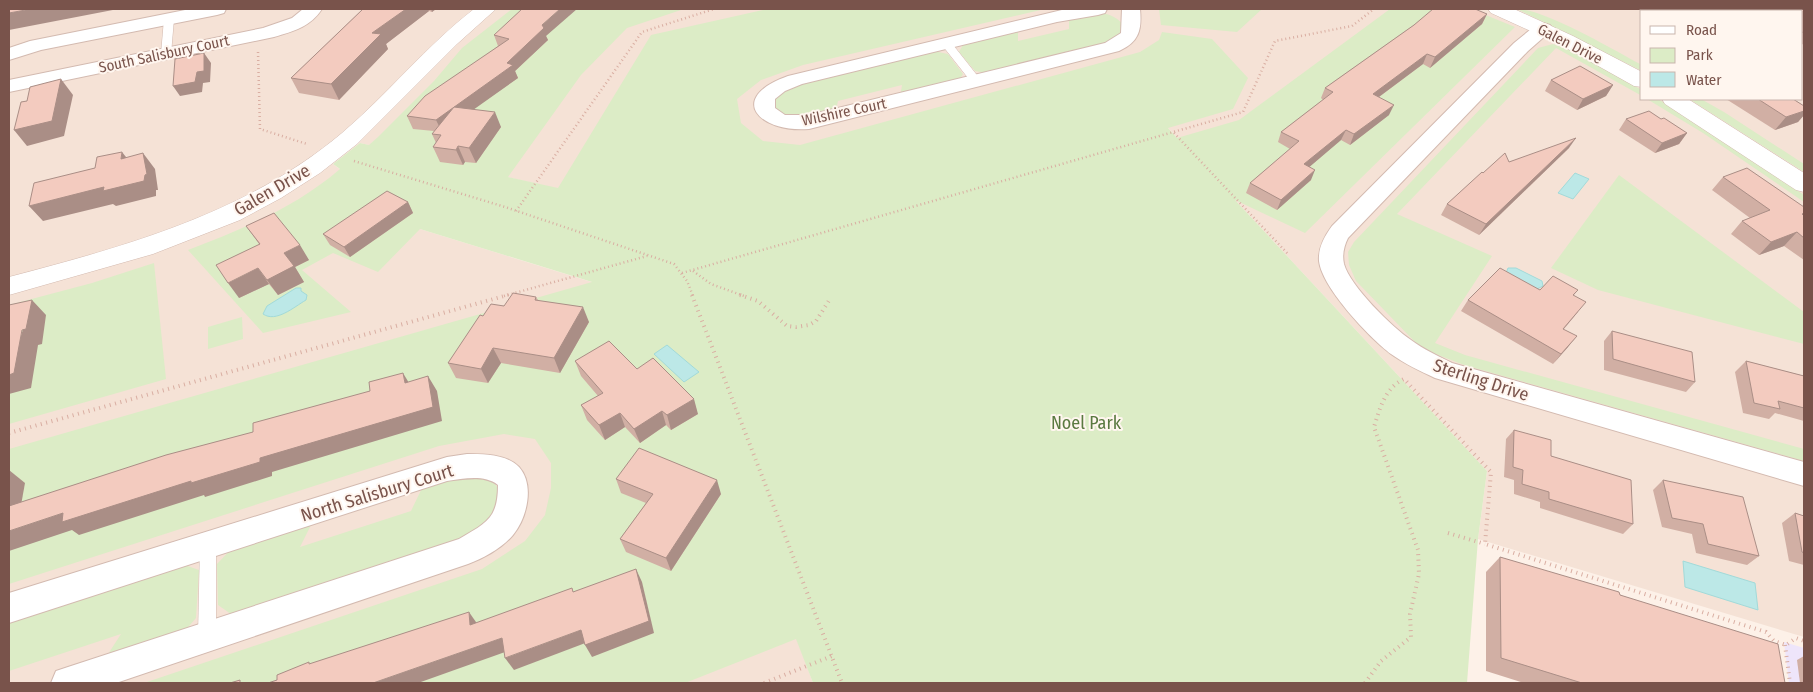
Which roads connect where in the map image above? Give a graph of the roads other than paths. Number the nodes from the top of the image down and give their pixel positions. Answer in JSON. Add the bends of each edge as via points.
{"nodes":[{"id":1,"x":217,"y":9,"type":"edge"},
{"id":2,"x":313,"y":9,"type":"edge"},
{"id":3,"x":486,"y":9,"type":"edge"},
{"id":4,"x":1098,"y":9,"type":"edge"},
{"id":5,"x":1131,"y":9,"type":"edge"},
{"id":6,"x":1498,"y":9,"type":"edge"},
{"id":7,"x":169,"y":18,"type":"junction"},
{"id":8,"x":1543,"y":30,"type":"junction"},
{"id":9,"x":946,"y":43,"type":"junction"},
{"id":10,"x":9,"y":54,"type":"edge"},
{"id":11,"x":166,"y":54,"type":"junction"},
{"id":12,"x":1640,"y":80,"type":"edge"},
{"id":13,"x":976,"y":81,"type":"junction"},
{"id":14,"x":9,"y":86,"type":"edge"},
{"id":15,"x":1674,"y":100,"type":"edge"},
{"id":16,"x":1804,"y":184,"type":"edge"},
{"id":17,"x":9,"y":286,"type":"edge"},
{"id":18,"x":1804,"y":474,"type":"edge"},
{"id":19,"x":208,"y":545,"type":"junction"},
{"id":20,"x":9,"y":608,"type":"edge"},
{"id":21,"x":207,"y":636,"type":"junction"},
{"id":22,"x":68,"y":683,"type":"edge"}],
"edges":[{"from":1,"to":7,"type":"street","name":"South Salisbury Court"},
{"from":2,"to":11,"type":"street","name":"South Salisbury Court","via":[[305,18],[288,27]]},
{"from":3,"to":17,"type":"street","name":"Galen Drive","via":[[442,47],[349,140],[268,195],[186,234]]},
{"from":4,"to":9,"type":"street","name":"Wilshire Court"},
{"from":5,"to":13,"type":"street","name":"Wilshire Court","via":[[1132,32],[1123,42]]},
{"from":6,"to":8,"type":"street","name":"Galen Drive"},
{"from":7,"to":10,"type":"street","name":"South Salisbury Court","via":[[37,45]]},
{"from":7,"to":11,"type":"lane"},
{"from":8,"to":12,"type":"street","name":"Galen Drive"},
{"from":8,"to":18,"type":"street","name":"Sterling Drive","via":[[1521,47],[1340,232],[1334,240],[1331,257],[1340,281],[1399,345],[1444,371]]},
{"from":9,"to":13,"type":"lane"},
{"from":9,"to":13,"type":"street","name":"Wilshire Court","via":[[794,80],[767,95],[763,102],[764,110],[780,121],[809,122]]},
{"from":11,"to":14,"type":"street","name":"South Salisbury Court"},
{"from":15,"to":16,"type":"street"},
{"from":19,"to":20,"type":"street","name":"North Salisbury Court"},
{"from":19,"to":21,"type":"lane"},
{"from":19,"to":21,"type":"street","name":"North Salisbury Court","via":[[447,469],[480,465],[498,469],[510,478],[514,491],[512,509],[504,523],[468,550]]},
{"from":21,"to":22,"type":"street","name":"North Salisbury Court"}]}
